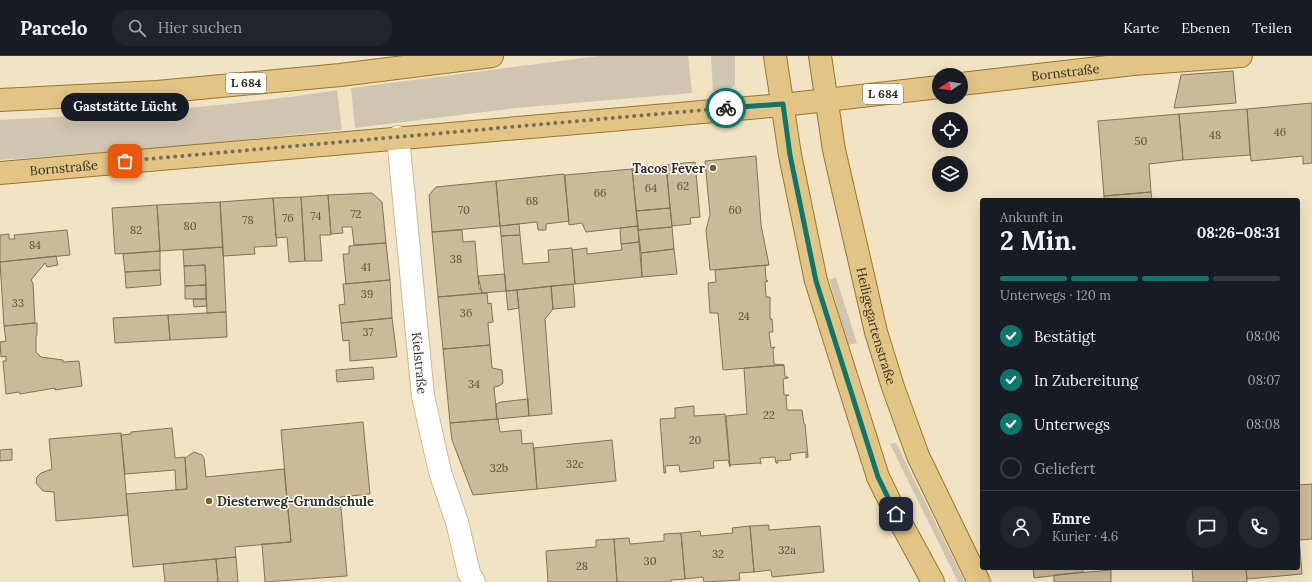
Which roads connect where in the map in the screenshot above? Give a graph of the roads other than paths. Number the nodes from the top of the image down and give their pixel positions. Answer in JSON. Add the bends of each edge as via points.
{"nodes":[{"id":1,"x":492,"y":56,"type":"edge"},
{"id":2,"x":775,"y":56,"type":"edge"},
{"id":3,"x":820,"y":56,"type":"edge"},
{"id":4,"x":1241,"y":56,"type":"edge"},
{"id":5,"x":968,"y":83,"type":"edge"},
{"id":6,"x":932,"y":88,"type":"edge"},
{"id":7,"x":0,"y":100,"type":"edge"},
{"id":8,"x":826,"y":100,"type":"junction"},
{"id":9,"x":783,"y":104,"type":"junction"},
{"id":10,"x":398,"y":137,"type":"junction"},
{"id":11,"x":0,"y":173,"type":"edge"},
{"id":12,"x":474,"y":582,"type":"edge"},
{"id":13,"x":933,"y":582,"type":"edge"},
{"id":14,"x":979,"y":582,"type":"edge"}],
"edges":[{"from":1,"to":7,"type":"main road","number":"L 684","via":[[340,75],[157,92]]},
{"from":2,"to":9,"type":"main road"},
{"from":3,"to":8,"type":"main road","name":"Heiligegartenstraße"},
{"from":4,"to":5,"type":"main road","name":"Bornstraße","via":[[1133,64]]},
{"from":6,"to":8,"type":"main road","name":"Bornstraße","number":"L 684"},
{"from":8,"to":9,"type":"main road","name":"Bornstraße","number":"L 684"},
{"from":8,"to":14,"type":"main road","name":"Heiligegartenstraße","via":[[834,150],[878,339],[918,456]]},
{"from":9,"to":10,"type":"main road","name":"Bornstraße","number":"L 684"},
{"from":9,"to":13,"type":"main road","via":[[790,155],[818,288],[878,477]]},
{"from":10,"to":11,"type":"main road","name":"Bornstraße","number":"L 684"},
{"from":10,"to":12,"type":"street","name":"Kielstraße","via":[[423,396],[440,472],[457,522],[469,573]]}]}
